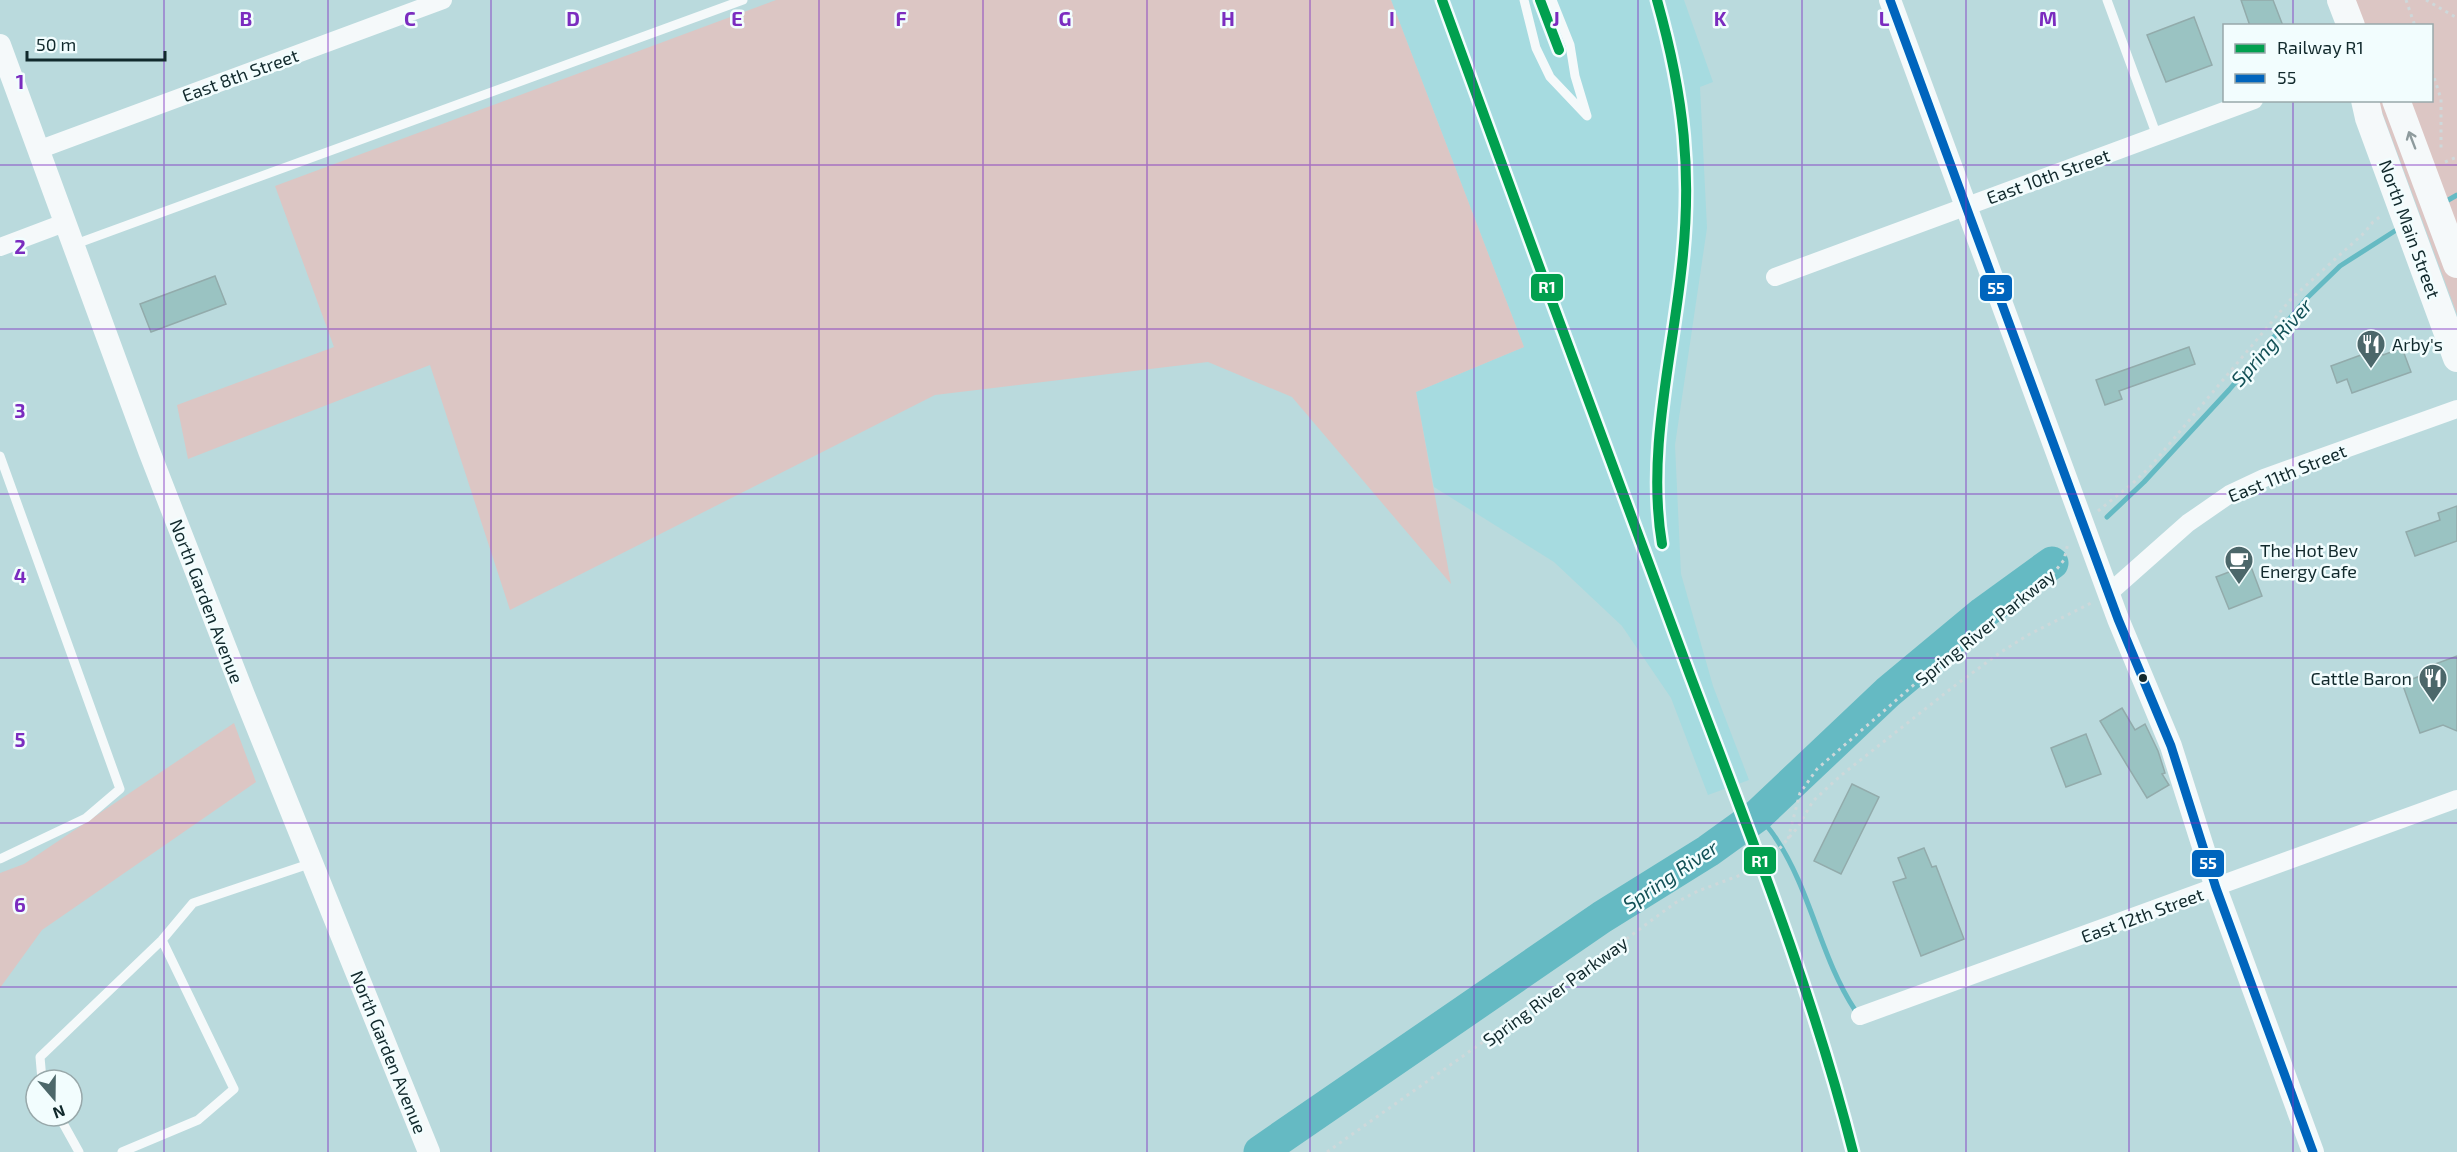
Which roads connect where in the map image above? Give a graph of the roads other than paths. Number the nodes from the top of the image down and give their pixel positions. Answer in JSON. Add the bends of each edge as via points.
{"nodes":[{"id":1,"x":442,"y":0,"type":"edge"},
{"id":2,"x":743,"y":0,"type":"edge"},
{"id":3,"x":1524,"y":0,"type":"edge"},
{"id":4,"x":1552,"y":0,"type":"edge"},
{"id":5,"x":1890,"y":0,"type":"edge"},
{"id":6,"x":2107,"y":0,"type":"edge"},
{"id":7,"x":2341,"y":0,"type":"edge"},
{"id":8,"x":2350,"y":24,"type":"edge"},
{"id":9,"x":0,"y":45,"type":"edge"},
{"id":10,"x":2249,"y":102,"type":"edge"},
{"id":11,"x":2364,"y":102,"type":"edge"},
{"id":12,"x":2397,"y":102,"type":"edge"},
{"id":13,"x":2157,"y":136,"type":"junction"},
{"id":14,"x":38,"y":150,"type":"junction"},
{"id":15,"x":1965,"y":207,"type":"junction"},
{"id":16,"x":64,"y":223,"type":"junction"},
{"id":17,"x":73,"y":245,"type":"junction"},
{"id":18,"x":0,"y":247,"type":"edge"},
{"id":19,"x":2457,"y":264,"type":"edge"},
{"id":20,"x":1775,"y":277,"type":"dead end"},
{"id":21,"x":2457,"y":358,"type":"edge"},
{"id":22,"x":2457,"y":409,"type":"edge"},
{"id":23,"x":0,"y":456,"type":"edge"},
{"id":24,"x":2109,"y":593,"type":"junction"},
{"id":25,"x":2457,"y":799,"type":"edge"},
{"id":26,"x":0,"y":859,"type":"edge"},
{"id":27,"x":312,"y":863,"type":"junction"},
{"id":28,"x":2216,"y":888,"type":"junction"},
{"id":29,"x":162,"y":940,"type":"junction"},
{"id":30,"x":1860,"y":1016,"type":"dead end"},
{"id":31,"x":41,"y":1068,"type":"edge"},
{"id":32,"x":66,"y":1128,"type":"edge"},
{"id":33,"x":79,"y":1152,"type":"edge"},
{"id":34,"x":122,"y":1152,"type":"edge"},
{"id":35,"x":429,"y":1152,"type":"edge"},
{"id":36,"x":2313,"y":1152,"type":"edge"}],
"edges":[{"from":1,"to":14,"type":"street","name":"East 8th Street"},
{"from":2,"to":17,"type":"lane"},
{"from":3,"to":4,"type":"lane","via":[[1536,48],[1550,77],[1587,116],[1570,45]]},
{"from":5,"to":15,"type":"street"},
{"from":6,"to":13,"type":"lane"},
{"from":7,"to":8,"type":"main road"},
{"from":9,"to":14,"type":"street","name":"North Garden Avenue"},
{"from":10,"to":13,"type":"street","name":"East 10th Street"},
{"from":11,"to":21,"type":"main road","name":"North Main Street","via":[[2390,205],[2414,241]]},
{"from":19,"to":12,"type":"main road","name":"North Main Street","one_way":true,"via":[[2445,230],[2440,170]]},
{"from":13,"to":15,"type":"street","name":"East 10th Street"},
{"from":14,"to":16,"type":"street","name":"North Garden Avenue"},
{"from":15,"to":20,"type":"street","name":"East 10th Street"},
{"from":15,"to":24,"type":"street","via":[[2086,510]]},
{"from":16,"to":17,"type":"street","name":"North Garden Avenue"},
{"from":16,"to":18,"type":"street"},
{"from":17,"to":27,"type":"street","name":"North Garden Avenue","via":[[148,451]]},
{"from":22,"to":24,"type":"street","name":"East 11th Street","via":[[2229,494],[2188,523]]},
{"from":23,"to":26,"type":"lane","via":[[120,789],[86,818]]},
{"from":24,"to":28,"type":"street","via":[[2179,767]]},
{"from":25,"to":28,"type":"street","name":"East 12th Street"},
{"from":27,"to":29,"type":"lane","via":[[193,903]]},
{"from":27,"to":35,"type":"street","name":"North Garden Avenue"},
{"from":28,"to":30,"type":"street","name":"East 12th Street"},
{"from":28,"to":36,"type":"street"},
{"from":29,"to":31,"type":"lane","via":[[40,1057]]},
{"from":29,"to":34,"type":"lane","via":[[234,1089],[198,1120]]},
{"from":32,"to":33,"type":"lane"}]}
